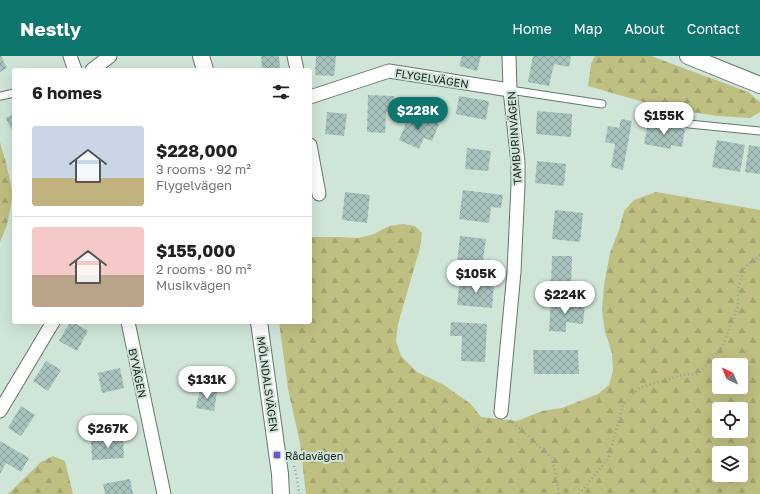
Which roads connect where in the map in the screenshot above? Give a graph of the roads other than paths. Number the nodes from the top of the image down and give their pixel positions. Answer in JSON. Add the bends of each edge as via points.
{"nodes":[{"id":1,"x":70,"y":56,"type":"edge"},
{"id":2,"x":110,"y":56,"type":"edge"},
{"id":3,"x":201,"y":56,"type":"edge"},
{"id":4,"x":294,"y":56,"type":"edge"},
{"id":5,"x":509,"y":56,"type":"edge"},
{"id":6,"x":688,"y":56,"type":"edge"},
{"id":7,"x":74,"y":68,"type":"edge"},
{"id":8,"x":95,"y":68,"type":"edge"},
{"id":9,"x":204,"y":68,"type":"edge"},
{"id":10,"x":296,"y":68,"type":"edge"},
{"id":11,"x":760,"y":85,"type":"edge"},
{"id":12,"x":510,"y":90,"type":"junction"},
{"id":13,"x":12,"y":93,"type":"edge"},
{"id":14,"x":1,"y":96,"type":"dead end"},
{"id":15,"x":312,"y":97,"type":"edge"},
{"id":16,"x":602,"y":104,"type":"dead end"},
{"id":17,"x":689,"y":124,"type":"dead end"},
{"id":18,"x":760,"y":131,"type":"edge"},
{"id":19,"x":312,"y":156,"type":"edge"},
{"id":20,"x":319,"y":194,"type":"dead end"},
{"id":21,"x":52,"y":324,"type":"edge"},
{"id":22,"x":128,"y":324,"type":"edge"},
{"id":23,"x":259,"y":324,"type":"edge"},
{"id":24,"x":0,"y":411,"type":"edge"},
{"id":25,"x":502,"y":412,"type":"road end"},
{"id":26,"x":164,"y":494,"type":"edge"},
{"id":27,"x":281,"y":494,"type":"edge"}],
"edges":[{"from":1,"to":7,"type":"street"},
{"from":2,"to":8,"type":"street"},
{"from":3,"to":9,"type":"street"},
{"from":4,"to":10,"type":"street"},
{"from":5,"to":12,"type":"street","name":"TAMBURINVÄGEN"},
{"from":6,"to":11,"type":"street"},
{"from":12,"to":15,"type":"street","name":"FLYGELVÄGEN","via":[[389,71]]},
{"from":12,"to":16,"type":"lane"},
{"from":12,"to":25,"type":"street","name":"TAMBURINVÄGEN","via":[[518,185],[514,272]]},
{"from":13,"to":14,"type":"lane"},
{"from":17,"to":18,"type":"lane"},
{"from":19,"to":20,"type":"street"},
{"from":21,"to":24,"type":"street"},
{"from":22,"to":26,"type":"street","name":"BYVÄGEN"},
{"from":23,"to":27,"type":"street","name":"MÖLNDALSVÄGEN"}]}
